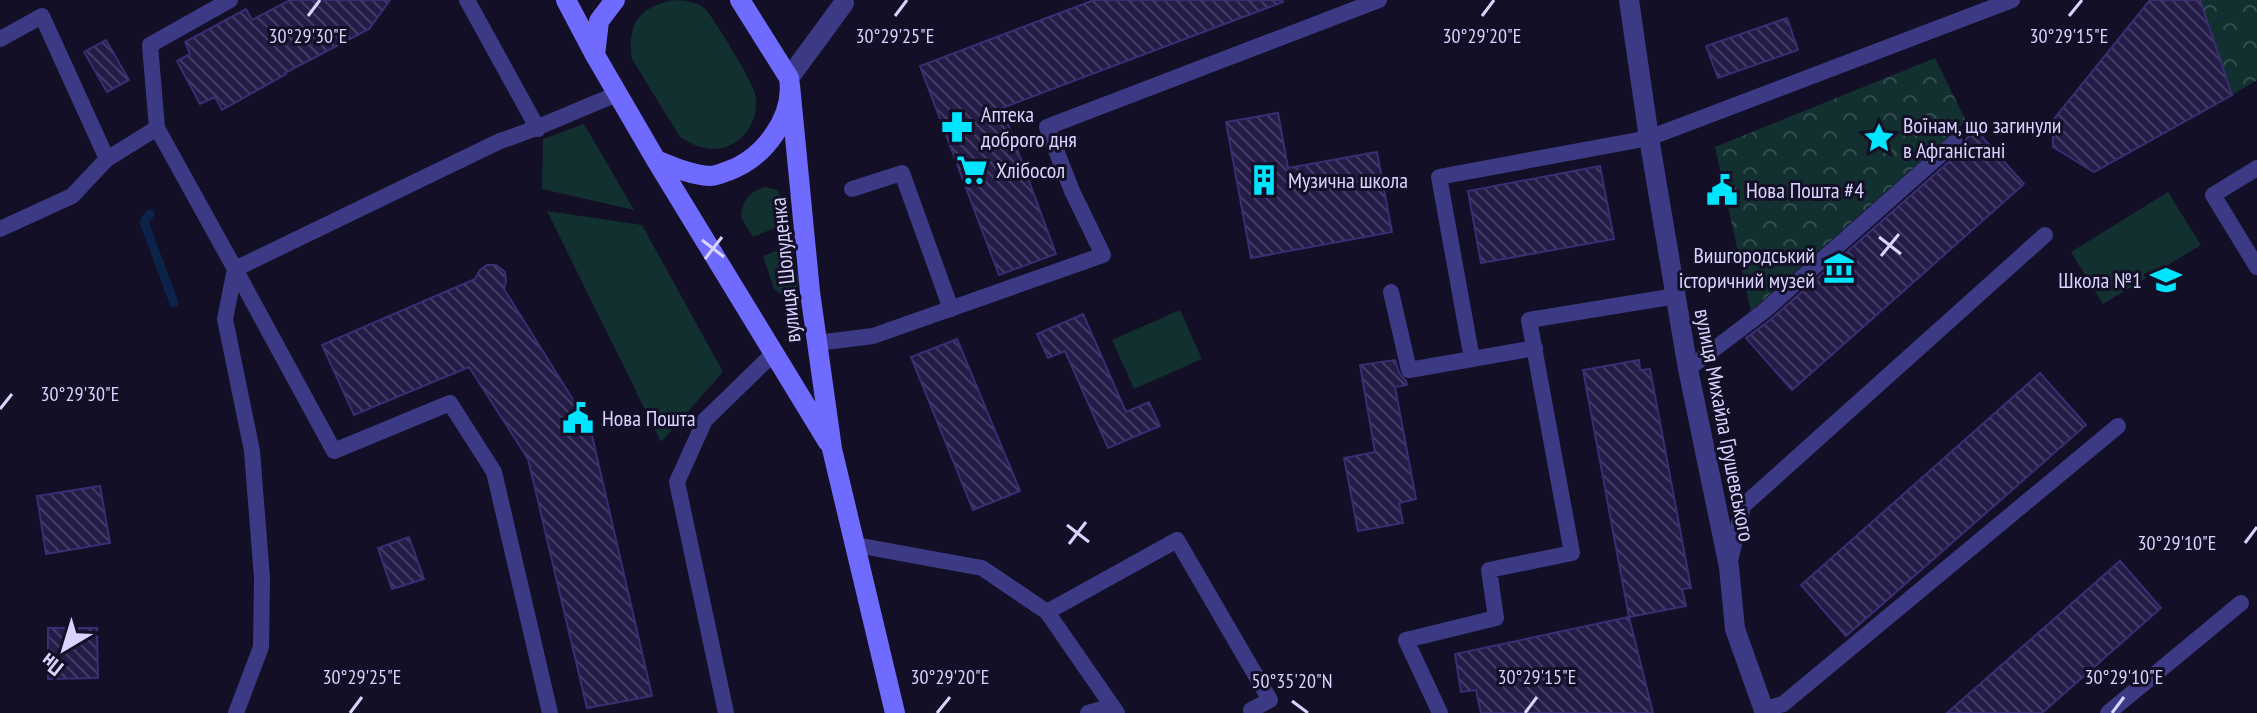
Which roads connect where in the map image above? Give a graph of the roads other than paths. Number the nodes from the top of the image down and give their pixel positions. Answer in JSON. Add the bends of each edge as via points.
{"nodes":[{"id":1,"x":230,"y":0,"type":"edge"},
{"id":2,"x":467,"y":0,"type":"edge"},
{"id":3,"x":566,"y":0,"type":"edge"},
{"id":4,"x":615,"y":0,"type":"edge"},
{"id":5,"x":740,"y":0,"type":"edge"},
{"id":6,"x":1379,"y":0,"type":"edge"},
{"id":7,"x":1629,"y":0,"type":"edge"},
{"id":8,"x":2012,"y":0,"type":"edge"},
{"id":9,"x":839,"y":1,"type":"edge"},
{"id":10,"x":0,"y":39,"type":"edge"},
{"id":11,"x":595,"y":55,"type":"junction"},
{"id":12,"x":789,"y":81,"type":"junction"},
{"id":13,"x":618,"y":94,"type":"junction"},
{"id":14,"x":157,"y":128,"type":"junction"},
{"id":15,"x":538,"y":129,"type":"junction"},
{"id":16,"x":1649,"y":138,"type":"junction"},
{"id":17,"x":1955,"y":142,"type":"dead end"},
{"id":18,"x":107,"y":159,"type":"junction"},
{"id":19,"x":656,"y":160,"type":"junction"},
{"id":20,"x":2257,"y":168,"type":"edge"},
{"id":21,"x":852,"y":189,"type":"dead end"},
{"id":22,"x":0,"y":229,"type":"edge"},
{"id":23,"x":2045,"y":235,"type":"dead end"},
{"id":24,"x":2257,"y":267,"type":"edge"},
{"id":25,"x":235,"y":269,"type":"junction"},
{"id":26,"x":1391,"y":292,"type":"dead end"},
{"id":27,"x":1676,"y":296,"type":"junction"},
{"id":28,"x":951,"y":309,"type":"junction"},
{"id":29,"x":817,"y":343,"type":"junction"},
{"id":30,"x":1535,"y":348,"type":"junction"},
{"id":31,"x":774,"y":353,"type":"junction"},
{"id":32,"x":1472,"y":359,"type":"junction"},
{"id":33,"x":1688,"y":369,"type":"junction"},
{"id":34,"x":2118,"y":426,"type":"dead end"},
{"id":35,"x":832,"y":449,"type":"junction"},
{"id":36,"x":856,"y":545,"type":"junction"},
{"id":37,"x":1729,"y":567,"type":"junction"},
{"id":38,"x":2241,"y":603,"type":"dead end"},
{"id":39,"x":1047,"y":612,"type":"junction"},
{"id":40,"x":1115,"y":710,"type":"edge"},
{"id":41,"x":1762,"y":712,"type":"edge"},
{"id":42,"x":236,"y":713,"type":"edge"},
{"id":43,"x":550,"y":713,"type":"edge"},
{"id":44,"x":726,"y":713,"type":"edge"},
{"id":45,"x":895,"y":713,"type":"edge"},
{"id":46,"x":1088,"y":713,"type":"edge"},
{"id":47,"x":1253,"y":713,"type":"edge"},
{"id":48,"x":1440,"y":713,"type":"edge"},
{"id":49,"x":2108,"y":713,"type":"edge"}],
"edges":[{"from":1,"to":14,"type":"lane","via":[[150,45]]},
{"from":2,"to":15,"type":"lane"},
{"from":3,"to":11,"type":"main road"},
{"from":4,"to":11,"type":"main road","via":[[599,21]]},
{"from":5,"to":12,"type":"main road"},
{"from":6,"to":28,"type":"lane","via":[[1047,127],[1103,255]]},
{"from":7,"to":16,"type":"street","name":"вулиця Михайла Грушевського"},
{"from":8,"to":16,"type":"lane"},
{"from":9,"to":12,"type":"street"},
{"from":10,"to":18,"type":"lane","via":[[42,16]]},
{"from":11,"to":13,"type":"main road","name":"вулиця Шолуденка"},
{"from":12,"to":19,"type":"main road","via":[[774,137],[736,168],[712,176]]},
{"from":12,"to":29,"type":"main road","name":"вулиця Шолуденка"},
{"from":13,"to":15,"type":"lane"},
{"from":13,"to":19,"type":"main road","name":"вулиця Шолуденка"},
{"from":14,"to":18,"type":"lane"},
{"from":14,"to":25,"type":"lane"},
{"from":15,"to":25,"type":"lane","via":[[500,141]]},
{"from":16,"to":27,"type":"street","name":"вулиця Михайла Грушевського"},
{"from":16,"to":32,"type":"lane","via":[[1439,177]]},
{"from":17,"to":33,"type":"lane","via":[[1763,312]]},
{"from":18,"to":22,"type":"lane","via":[[72,196]]},
{"from":19,"to":31,"type":"main road","name":"вулиця Шолуденка"},
{"from":20,"to":24,"type":"lane","via":[[2213,195]]},
{"from":21,"to":28,"type":"lane","via":[[902,173]]},
{"from":23,"to":37,"type":"lane","via":[[1743,506]]},
{"from":25,"to":42,"type":"lane","via":[[225,319],[252,451],[262,578],[261,647]]},
{"from":25,"to":43,"type":"lane","via":[[334,451],[450,403],[494,472]]},
{"from":26,"to":32,"type":"lane","via":[[1409,370]]},
{"from":27,"to":30,"type":"lane","via":[[1529,320]]},
{"from":27,"to":33,"type":"street","name":"вулиця Михайла Грушевського"},
{"from":28,"to":29,"type":"lane","via":[[873,336]]},
{"from":29,"to":35,"type":"main road","name":"вулиця Шолуденка"},
{"from":30,"to":32,"type":"lane"},
{"from":30,"to":48,"type":"lane","via":[[1572,553],[1489,570],[1496,618],[1406,640]]},
{"from":31,"to":35,"type":"main road","name":"вулиця Шолуденка"},
{"from":31,"to":44,"type":"lane","via":[[705,420],[677,482]]},
{"from":33,"to":37,"type":"street","name":"вулиця Михайла Грушевського"},
{"from":34,"to":41,"type":"lane","via":[[1783,704]]},
{"from":35,"to":36,"type":"main road","name":"вулиця Шолуденка"},
{"from":36,"to":39,"type":"lane","via":[[982,568]]},
{"from":36,"to":45,"type":"main road","name":"вулиця Шолуденка"},
{"from":37,"to":41,"type":"street","name":"вулиця Михайла Грушевського","via":[[1735,629]]},
{"from":38,"to":49,"type":"lane"},
{"from":39,"to":40,"type":"lane"},
{"from":39,"to":47,"type":"lane","via":[[1177,540],[1270,700]]},
{"from":40,"to":46,"type":"lane"}]}
